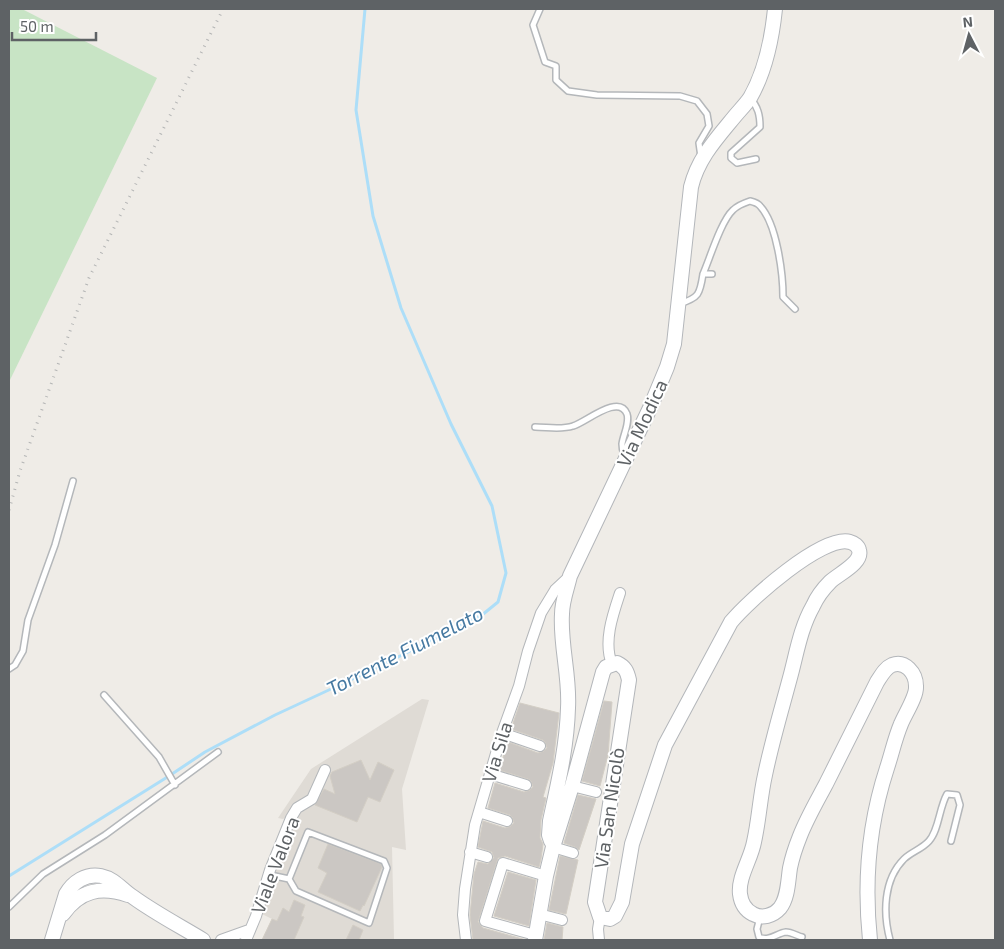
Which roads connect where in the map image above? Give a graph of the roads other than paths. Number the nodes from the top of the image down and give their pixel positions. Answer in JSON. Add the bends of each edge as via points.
{"nodes":[{"id":1,"x":540,"y":9,"type":"edge"},
{"id":2,"x":775,"y":9,"type":"edge"},
{"id":3,"x":750,"y":98,"type":"junction"},
{"id":4,"x":756,"y":159,"type":"dead end"},
{"id":5,"x":701,"y":160,"type":"junction"},
{"id":6,"x":703,"y":274,"type":"junction"},
{"id":7,"x":712,"y":274,"type":"dead end"},
{"id":8,"x":679,"y":304,"type":"junction"},
{"id":9,"x":795,"y":309,"type":"dead end"},
{"id":10,"x":535,"y":427,"type":"dead end"},
{"id":11,"x":625,"y":461,"type":"junction"},
{"id":12,"x":73,"y":481,"type":"dead end"},
{"id":13,"x":570,"y":576,"type":"junction"},
{"id":14,"x":620,"y":592,"type":"dead end"},
{"id":15,"x":612,"y":664,"type":"junction"},
{"id":16,"x":9,"y":669,"type":"edge"},
{"id":17,"x":104,"y":695,"type":"dead end"},
{"id":18,"x":502,"y":733,"type":"junction"},
{"id":19,"x":540,"y":746,"type":"dead end"},
{"id":20,"x":218,"y":752,"type":"dead end"},
{"id":21,"x":325,"y":770,"type":"dead end"},
{"id":22,"x":490,"y":774,"type":"junction"},
{"id":23,"x":175,"y":785,"type":"junction"},
{"id":24,"x":526,"y":785,"type":"dead end"},
{"id":25,"x":572,"y":786,"type":"junction"},
{"id":26,"x":596,"y":792,"type":"dead end"},
{"id":27,"x":479,"y":812,"type":"junction"},
{"id":28,"x":507,"y":821,"type":"dead end"},
{"id":29,"x":951,"y":841,"type":"dead end"},
{"id":30,"x":553,"y":847,"type":"junction"},
{"id":31,"x":470,"y":852,"type":"junction"},
{"id":32,"x":573,"y":853,"type":"dead end"},
{"id":33,"x":487,"y":857,"type":"dead end"},
{"id":34,"x":546,"y":876,"type":"junction"},
{"id":35,"x":268,"y":877,"type":"junction"},
{"id":36,"x":288,"y":879,"type":"junction"},
{"id":37,"x":9,"y":906,"type":"edge"},
{"id":38,"x":539,"y":914,"type":"junction"},
{"id":39,"x":760,"y":916,"type":"junction"},
{"id":40,"x":600,"y":917,"type":"junction"},
{"id":41,"x":562,"y":920,"type":"dead end"},
{"id":42,"x":248,"y":935,"type":"edge"},
{"id":43,"x":802,"y":937,"type":"dead end"},
{"id":44,"x":535,"y":938,"type":"edge"},
{"id":45,"x":52,"y":940,"type":"edge"},
{"id":46,"x":203,"y":940,"type":"edge"},
{"id":47,"x":221,"y":940,"type":"edge"},
{"id":48,"x":466,"y":940,"type":"edge"},
{"id":49,"x":599,"y":940,"type":"edge"},
{"id":50,"x":870,"y":940,"type":"edge"},
{"id":51,"x":890,"y":940,"type":"edge"}],
"edges":[{"from":1,"to":5,"type":"lane","via":[[533,25],[545,62],[556,66],[556,80],[568,91],[597,95],[680,96],[697,101],[707,114],[708,126],[699,143]]},
{"from":2,"to":3,"type":"main road","name":"Via Modica","via":[[767,54]]},
{"from":3,"to":4,"type":"lane","via":[[759,111],[760,126],[731,153],[731,158],[737,163]]},
{"from":3,"to":5,"type":"main road","name":"Via Modica"},
{"from":5,"to":8,"type":"main road","name":"Via Modica","via":[[691,187]]},
{"from":6,"to":7,"type":"lane"},
{"from":6,"to":8,"type":"lane","via":[[700,290],[693,300]]},
{"from":6,"to":9,"type":"lane","via":[[731,211],[750,201],[759,204],[777,244],[783,297]]},
{"from":8,"to":11,"type":"main road","name":"Via Modica","via":[[668,368]]},
{"from":10,"to":11,"type":"lane","via":[[565,428],[585,422],[606,408],[620,408],[628,416],[622,445]]},
{"from":11,"to":13,"type":"main road","name":"Via Modica"},
{"from":12,"to":16,"type":"lane","via":[[55,545],[28,620],[22,651],[15,665]]},
{"from":13,"to":18,"type":"street","name":"Via Sila","via":[[555,590],[541,613],[520,686]]},
{"from":13,"to":30,"type":"main road","name":"Via Modica","via":[[561,630],[568,687],[567,724],[550,821],[549,835]]},
{"from":14,"to":15,"type":"street","via":[[609,630]]},
{"from":15,"to":25,"type":"main road","name":"Via San Nicolò","via":[[602,672]]},
{"from":15,"to":40,"type":"main road","name":"Via San Nicolò","via":[[622,666],[629,680],[596,897]]},
{"from":17,"to":23,"type":"lane","via":[[159,757]]},
{"from":18,"to":19,"type":"street"},
{"from":18,"to":22,"type":"street","name":"Via Sila"},
{"from":20,"to":23,"type":"lane"},
{"from":21,"to":35,"type":"street","name":"Viale Valora","via":[[312,800],[296,808]]},
{"from":22,"to":24,"type":"street"},
{"from":22,"to":27,"type":"street","name":"Via Sila"},
{"from":23,"to":37,"type":"lane","via":[[43,874]]},
{"from":25,"to":26,"type":"street"},
{"from":25,"to":30,"type":"main road","name":"Via San Nicolò"},
{"from":27,"to":28,"type":"street"},
{"from":27,"to":31,"type":"street","name":"Via Sila"},
{"from":29,"to":51,"type":"lane","via":[[960,805],[957,795],[947,794],[929,841],[905,858],[890,884],[885,904]]},
{"from":30,"to":32,"type":"street"},
{"from":30,"to":34,"type":"main road","name":"Via San Nicolò"},
{"from":31,"to":33,"type":"street"},
{"from":31,"to":48,"type":"street","name":"Via Sila","via":[[464,915]]},
{"from":34,"to":38,"type":"main road","name":"Via San Nicolò"},
{"from":34,"to":44,"type":"street","via":[[503,863],[485,922]]},
{"from":35,"to":36,"type":"lane"},
{"from":35,"to":42,"type":"street","name":"Viale Valora"},
{"from":36,"to":36,"type":"lane","via":[[296,891],[369,923],[387,868],[384,860],[308,832]]},
{"from":38,"to":41,"type":"street"},
{"from":38,"to":44,"type":"main road","name":"Via San Nicolò"},
{"from":39,"to":40,"type":"main road","name":"Via San Nicolò","via":[[746,910],[740,886],[754,842],[778,715],[813,605],[829,583],[854,565],[859,557],[859,549],[848,541],[820,550],[771,583],[731,622],[658,765],[632,844],[619,911],[610,919]]},
{"from":39,"to":43,"type":"lane","via":[[757,929],[762,939],[787,932]]},
{"from":39,"to":50,"type":"main road","via":[[776,913],[781,907],[800,836],[877,682],[892,665],[906,666],[912,671],[917,687],[900,726],[880,788],[872,828],[868,881]]},
{"from":40,"to":49,"type":"street"},
{"from":42,"to":47,"type":"street"},
{"from":45,"to":46,"type":"main road","via":[[59,921],[74,901],[95,891],[106,890],[132,896]]}]}
